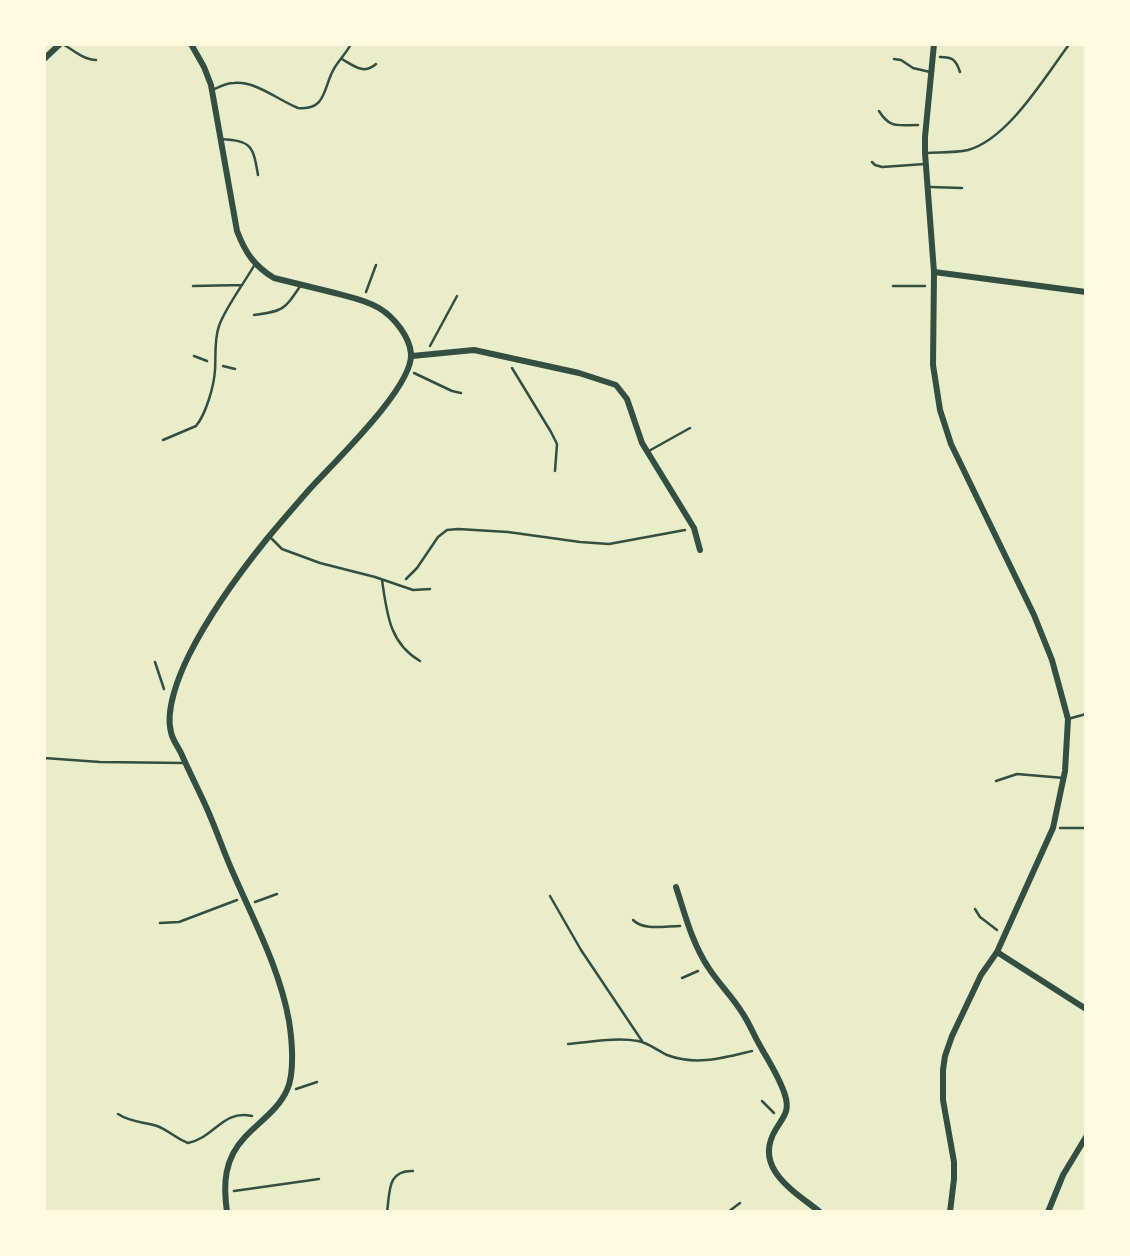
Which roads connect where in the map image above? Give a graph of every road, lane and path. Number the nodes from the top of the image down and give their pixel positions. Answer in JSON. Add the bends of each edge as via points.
{"nodes":[{"id":1,"x":62,"y":44,"type":"edge"},
{"id":2,"x":191,"y":44,"type":"edge"},
{"id":3,"x":351,"y":44,"type":"edge"},
{"id":4,"x":934,"y":44,"type":"edge"},
{"id":5,"x":1068,"y":46,"type":"dead end"},
{"id":6,"x":933,"y":57,"type":"junction"},
{"id":7,"x":894,"y":58,"type":"dead end"},
{"id":8,"x":44,"y":59,"type":"edge"},
{"id":9,"x":342,"y":59,"type":"junction"},
{"id":10,"x":96,"y":60,"type":"dead end"},
{"id":11,"x":376,"y":64,"type":"dead end"},
{"id":12,"x":960,"y":72,"type":"dead end"},
{"id":13,"x":932,"y":73,"type":"junction"},
{"id":14,"x":212,"y":90,"type":"junction"},
{"id":15,"x":879,"y":111,"type":"dead end"},
{"id":16,"x":926,"y":125,"type":"junction"},
{"id":17,"x":221,"y":139,"type":"junction"},
{"id":18,"x":925,"y":153,"type":"junction"},
{"id":19,"x":872,"y":162,"type":"dead end"},
{"id":20,"x":925,"y":164,"type":"junction"},
{"id":21,"x":258,"y":175,"type":"dead end"},
{"id":22,"x":927,"y":187,"type":"junction"},
{"id":23,"x":962,"y":188,"type":"dead end"},
{"id":24,"x":255,"y":264,"type":"junction"},
{"id":25,"x":376,"y":265,"type":"dead end"},
{"id":26,"x":934,"y":272,"type":"junction"},
{"id":27,"x":242,"y":285,"type":"junction"},
{"id":28,"x":301,"y":285,"type":"junction"},
{"id":29,"x":193,"y":286,"type":"dead end"},
{"id":30,"x":893,"y":286,"type":"dead end"},
{"id":31,"x":934,"y":286,"type":"junction"},
{"id":32,"x":1086,"y":292,"type":"edge"},
{"id":33,"x":457,"y":296,"type":"dead end"},
{"id":34,"x":362,"y":300,"type":"junction"},
{"id":35,"x":254,"y":315,"type":"dead end"},
{"id":36,"x":425,"y":355,"type":"junction"},
{"id":37,"x":412,"y":356,"type":"junction"},
{"id":38,"x":505,"y":357,"type":"junction"},
{"id":39,"x":408,"y":370,"type":"junction"},
{"id":40,"x":461,"y":393,"type":"dead end"},
{"id":41,"x":690,"y":428,"type":"dead end"},
{"id":42,"x":163,"y":440,"type":"dead end"},
{"id":43,"x":647,"y":452,"type":"junction"},
{"id":44,"x":555,"y":471,"type":"dead end"},
{"id":45,"x":694,"y":528,"type":"junction"},
{"id":46,"x":269,"y":536,"type":"junction"},
{"id":47,"x":700,"y":550,"type":"dead end"},
{"id":48,"x":382,"y":580,"type":"junction"},
{"id":49,"x":399,"y":587,"type":"junction"},
{"id":50,"x":430,"y":589,"type":"dead end"},
{"id":51,"x":420,"y":661,"type":"dead end"},
{"id":52,"x":155,"y":662,"type":"dead end"},
{"id":53,"x":172,"y":703,"type":"junction"},
{"id":54,"x":1086,"y":714,"type":"edge"},
{"id":55,"x":1068,"y":719,"type":"junction"},
{"id":56,"x":44,"y":758,"type":"edge"},
{"id":57,"x":185,"y":763,"type":"junction"},
{"id":58,"x":1064,"y":778,"type":"junction"},
{"id":59,"x":996,"y":782,"type":"dead end"},
{"id":60,"x":1054,"y":828,"type":"junction"},
{"id":61,"x":1086,"y":828,"type":"edge"},
{"id":62,"x":676,"y":887,"type":"dead end"},
{"id":63,"x":277,"y":894,"type":"dead end"},
{"id":64,"x":550,"y":896,"type":"dead end"},
{"id":65,"x":247,"y":901,"type":"junction"},
{"id":66,"x":975,"y":909,"type":"dead end"},
{"id":67,"x":633,"y":920,"type":"dead end"},
{"id":68,"x":160,"y":923,"type":"dead end"},
{"id":69,"x":688,"y":926,"type":"junction"},
{"id":70,"x":1004,"y":936,"type":"junction"},
{"id":71,"x":997,"y":952,"type":"junction"},
{"id":72,"x":707,"y":967,"type":"junction"},
{"id":73,"x":682,"y":978,"type":"dead end"},
{"id":74,"x":1086,"y":1009,"type":"edge"},
{"id":75,"x":642,"y":1041,"type":"junction"},
{"id":76,"x":568,"y":1044,"type":"dead end"},
{"id":77,"x":762,"y":1049,"type":"junction"},
{"id":78,"x":317,"y":1082,"type":"dead end"},
{"id":79,"x":286,"y":1093,"type":"junction"},
{"id":80,"x":762,"y":1101,"type":"dead end"},
{"id":81,"x":118,"y":1114,"type":"dead end"},
{"id":82,"x":782,"y":1121,"type":"junction"},
{"id":83,"x":262,"y":1122,"type":"junction"},
{"id":84,"x":1086,"y":1137,"type":"edge"},
{"id":85,"x":413,"y":1171,"type":"dead end"},
{"id":86,"x":319,"y":1179,"type":"dead end"},
{"id":87,"x":224,"y":1192,"type":"junction"},
{"id":88,"x":740,"y":1203,"type":"dead end"},
{"id":89,"x":227,"y":1212,"type":"edge"},
{"id":90,"x":387,"y":1212,"type":"edge"},
{"id":91,"x":728,"y":1212,"type":"edge"},
{"id":92,"x":820,"y":1212,"type":"edge"},
{"id":93,"x":950,"y":1212,"type":"edge"},
{"id":94,"x":1048,"y":1212,"type":"edge"}],
"edges":[{"from":1,"to":8,"type":"street"},
{"from":1,"to":10,"type":"lane"},
{"from":2,"to":14,"type":"street"},
{"from":3,"to":9,"type":"lane"},
{"from":4,"to":6,"type":"street"},
{"from":5,"to":18,"type":"lane","via":[[998,134],[968,149]]},
{"from":6,"to":12,"type":"path","via":[[951,57]]},
{"from":6,"to":13,"type":"street"},
{"from":7,"to":13,"type":"lane"},
{"from":9,"to":11,"type":"lane","via":[[365,70]]},
{"from":9,"to":14,"type":"lane","via":[[320,102],[306,109],[243,83]]},
{"from":13,"to":16,"type":"street"},
{"from":14,"to":17,"type":"street"},
{"from":15,"to":16,"type":"path","via":[[892,125]]},
{"from":16,"to":18,"type":"street"},
{"from":17,"to":21,"type":"lane","via":[[249,146]]},
{"from":17,"to":24,"type":"street","via":[[237,230]]},
{"from":18,"to":20,"type":"street"},
{"from":19,"to":20,"type":"lane","via":[[881,167]]},
{"from":20,"to":22,"type":"street"},
{"from":22,"to":23,"type":"lane"},
{"from":22,"to":26,"type":"street"},
{"from":24,"to":27,"type":"lane"},
{"from":24,"to":28,"type":"street","via":[[274,278]]},
{"from":25,"to":34,"type":"path"},
{"from":26,"to":31,"type":"street"},
{"from":26,"to":32,"type":"street"},
{"from":27,"to":29,"type":"lane"},
{"from":27,"to":42,"type":"lane","via":[[220,323],[215,372],[200,422]]},
{"from":28,"to":34,"type":"street"},
{"from":28,"to":35,"type":"lane","via":[[286,307]]},
{"from":30,"to":31,"type":"path"},
{"from":31,"to":55,"type":"street","via":[[933,365],[945,428],[1034,615]]},
{"from":33,"to":36,"type":"path"},
{"from":34,"to":37,"type":"street","via":[[395,321]]},
{"from":36,"to":37,"type":"street"},
{"from":36,"to":38,"type":"street","via":[[474,350]]},
{"from":37,"to":39,"type":"street"},
{"from":38,"to":43,"type":"street","via":[[617,385]]},
{"from":38,"to":44,"type":"path","via":[[557,444]]},
{"from":39,"to":40,"type":"path"},
{"from":39,"to":46,"type":"street","via":[[384,406]]},
{"from":41,"to":43,"type":"lane"},
{"from":43,"to":45,"type":"street"},
{"from":45,"to":47,"type":"street"},
{"from":45,"to":49,"type":"path","via":[[609,544],[447,530]]},
{"from":46,"to":48,"type":"lane","via":[[282,549]]},
{"from":46,"to":53,"type":"street","via":[[200,636],[178,679]]},
{"from":48,"to":49,"type":"lane"},
{"from":48,"to":51,"type":"lane","via":[[396,638]]},
{"from":49,"to":50,"type":"lane"},
{"from":52,"to":53,"type":"path"},
{"from":53,"to":57,"type":"street","via":[[171,733]]},
{"from":54,"to":55,"type":"lane"},
{"from":55,"to":58,"type":"street"},
{"from":56,"to":57,"type":"lane"},
{"from":57,"to":65,"type":"street"},
{"from":58,"to":59,"type":"lane","via":[[1017,774]]},
{"from":58,"to":60,"type":"street"},
{"from":60,"to":61,"type":"path"},
{"from":60,"to":70,"type":"street"},
{"from":62,"to":69,"type":"street"},
{"from":63,"to":65,"type":"path"},
{"from":64,"to":75,"type":"path","via":[[580,950]]},
{"from":65,"to":68,"type":"path","via":[[225,904],[179,922]]},
{"from":65,"to":79,"type":"street","via":[[280,984],[289,1022],[291,1071]]},
{"from":66,"to":70,"type":"path"},
{"from":67,"to":69,"type":"path","via":[[644,926]]},
{"from":69,"to":72,"type":"street"},
{"from":70,"to":71,"type":"street"},
{"from":71,"to":74,"type":"street"},
{"from":71,"to":93,"type":"street","via":[[952,1036],[943,1070],[943,1100],[954,1162]]},
{"from":72,"to":73,"type":"path"},
{"from":72,"to":77,"type":"street","via":[[743,1014]]},
{"from":75,"to":76,"type":"path"},
{"from":75,"to":77,"type":"path","via":[[686,1060],[707,1061]]},
{"from":77,"to":82,"type":"street","via":[[785,1094]]},
{"from":78,"to":79,"type":"path"},
{"from":79,"to":83,"type":"street"},
{"from":80,"to":82,"type":"path"},
{"from":81,"to":83,"type":"path","via":[[188,1143],[237,1114]]},
{"from":82,"to":92,"type":"street","via":[[768,1157],[784,1183]]},
{"from":83,"to":87,"type":"street","via":[[239,1144],[224,1177]]},
{"from":84,"to":94,"type":"street"},
{"from":85,"to":90,"type":"path","via":[[397,1174],[392,1181]]},
{"from":86,"to":87,"type":"path"},
{"from":87,"to":89,"type":"street"},
{"from":88,"to":91,"type":"path"}]}
